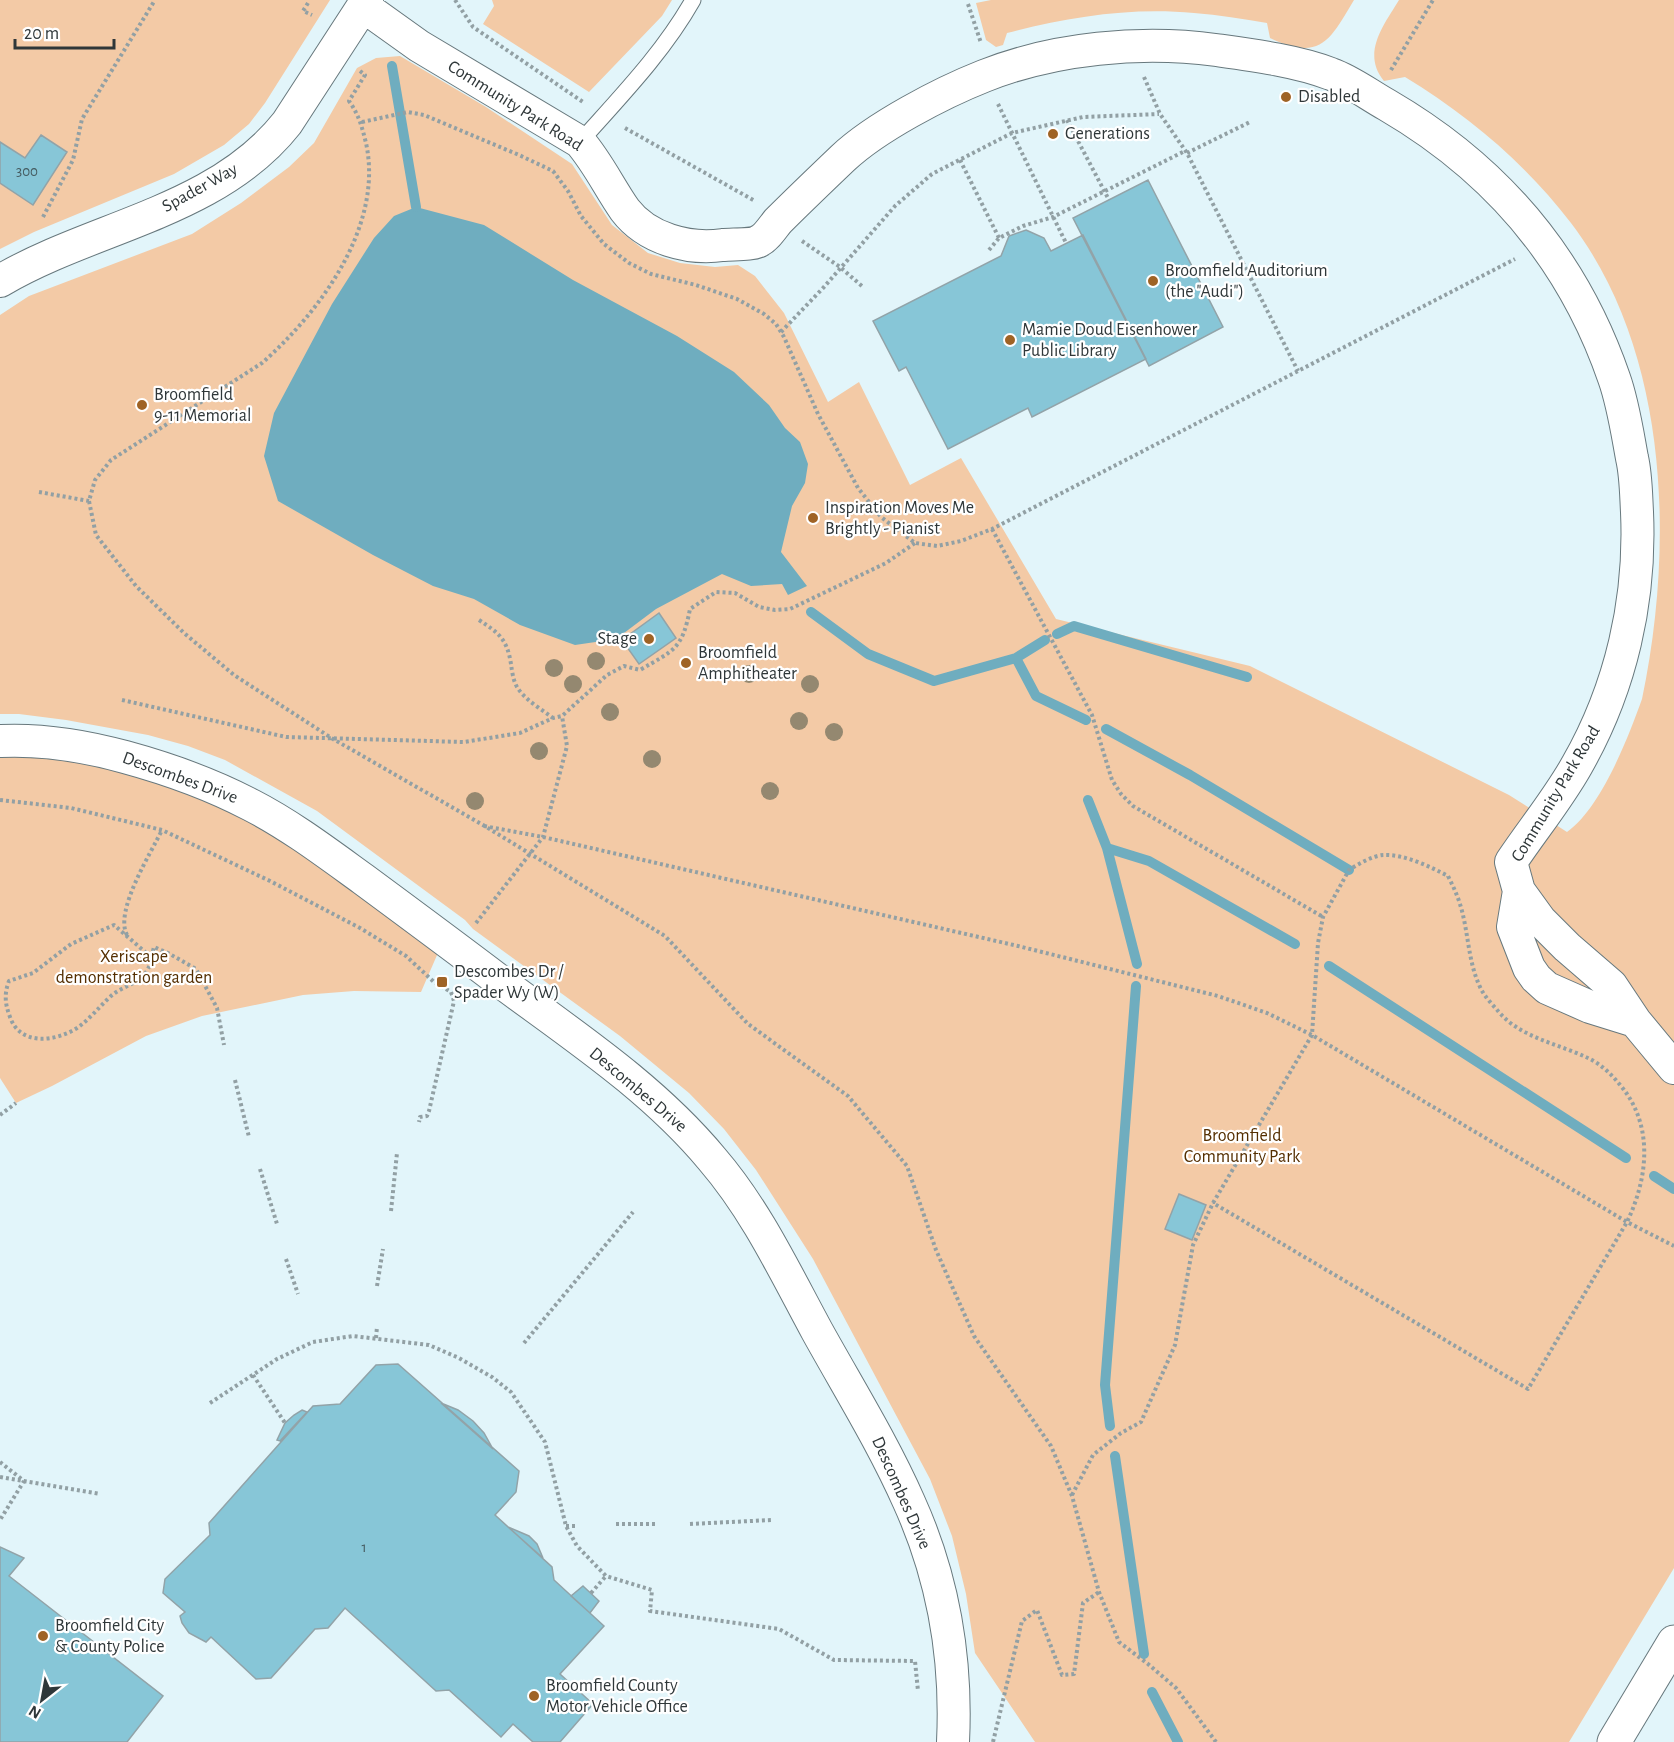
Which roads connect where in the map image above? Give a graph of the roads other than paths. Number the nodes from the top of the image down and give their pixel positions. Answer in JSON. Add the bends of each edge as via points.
{"nodes":[{"id":1,"x":693,"y":0,"type":"edge"},
{"id":2,"x":365,"y":3,"type":"edge"},
{"id":3,"x":580,"y":142,"type":"junction"},
{"id":4,"x":0,"y":281,"type":"edge"},
{"id":5,"x":0,"y":741,"type":"edge"},
{"id":6,"x":1519,"y":891,"type":"junction"},
{"id":7,"x":1635,"y":1021,"type":"junction"},
{"id":8,"x":1674,"y":1068,"type":"edge"},
{"id":9,"x":1674,"y":1642,"type":"edge"},
{"id":10,"x":953,"y":1742,"type":"edge"},
{"id":11,"x":1614,"y":1742,"type":"edge"}],
"edges":[{"from":1,"to":3,"type":"lane","via":[[657,54]]},
{"from":2,"to":3,"type":"street","name":"Community Park Road","via":[[419,46]]},
{"from":2,"to":4,"type":"street","name":"Spader Way","via":[[287,123],[249,160],[182,201]]},
{"from":3,"to":6,"type":"street","name":"Community Park Road","via":[[627,212],[653,232],[671,241],[711,247],[759,242],[852,151],[940,96],[1014,66],[1072,52],[1134,45],[1189,47],[1263,57],[1331,74],[1428,130],[1464,158],[1544,243],[1575,291],[1615,379],[1635,469],[1638,542],[1630,620],[1617,675],[1578,762],[1511,862]]},
{"from":5,"to":10,"type":"street","name":"Descombes Drive","via":[[55,743],[104,751],[158,766],[253,806],[336,860],[544,1014],[618,1070],[686,1130],[744,1201],[910,1505],[937,1581],[947,1629],[953,1682]]},
{"from":6,"to":7,"type":"street","name":"Community Park Road","via":[[1551,931],[1611,985]]},
{"from":6,"to":7,"type":"street","name":"Community Park Road","via":[[1513,927],[1536,978],[1547,988],[1590,1007]]},
{"from":7,"to":8,"type":"street","name":"Community Park Road"},
{"from":9,"to":11,"type":"main road"}]}
